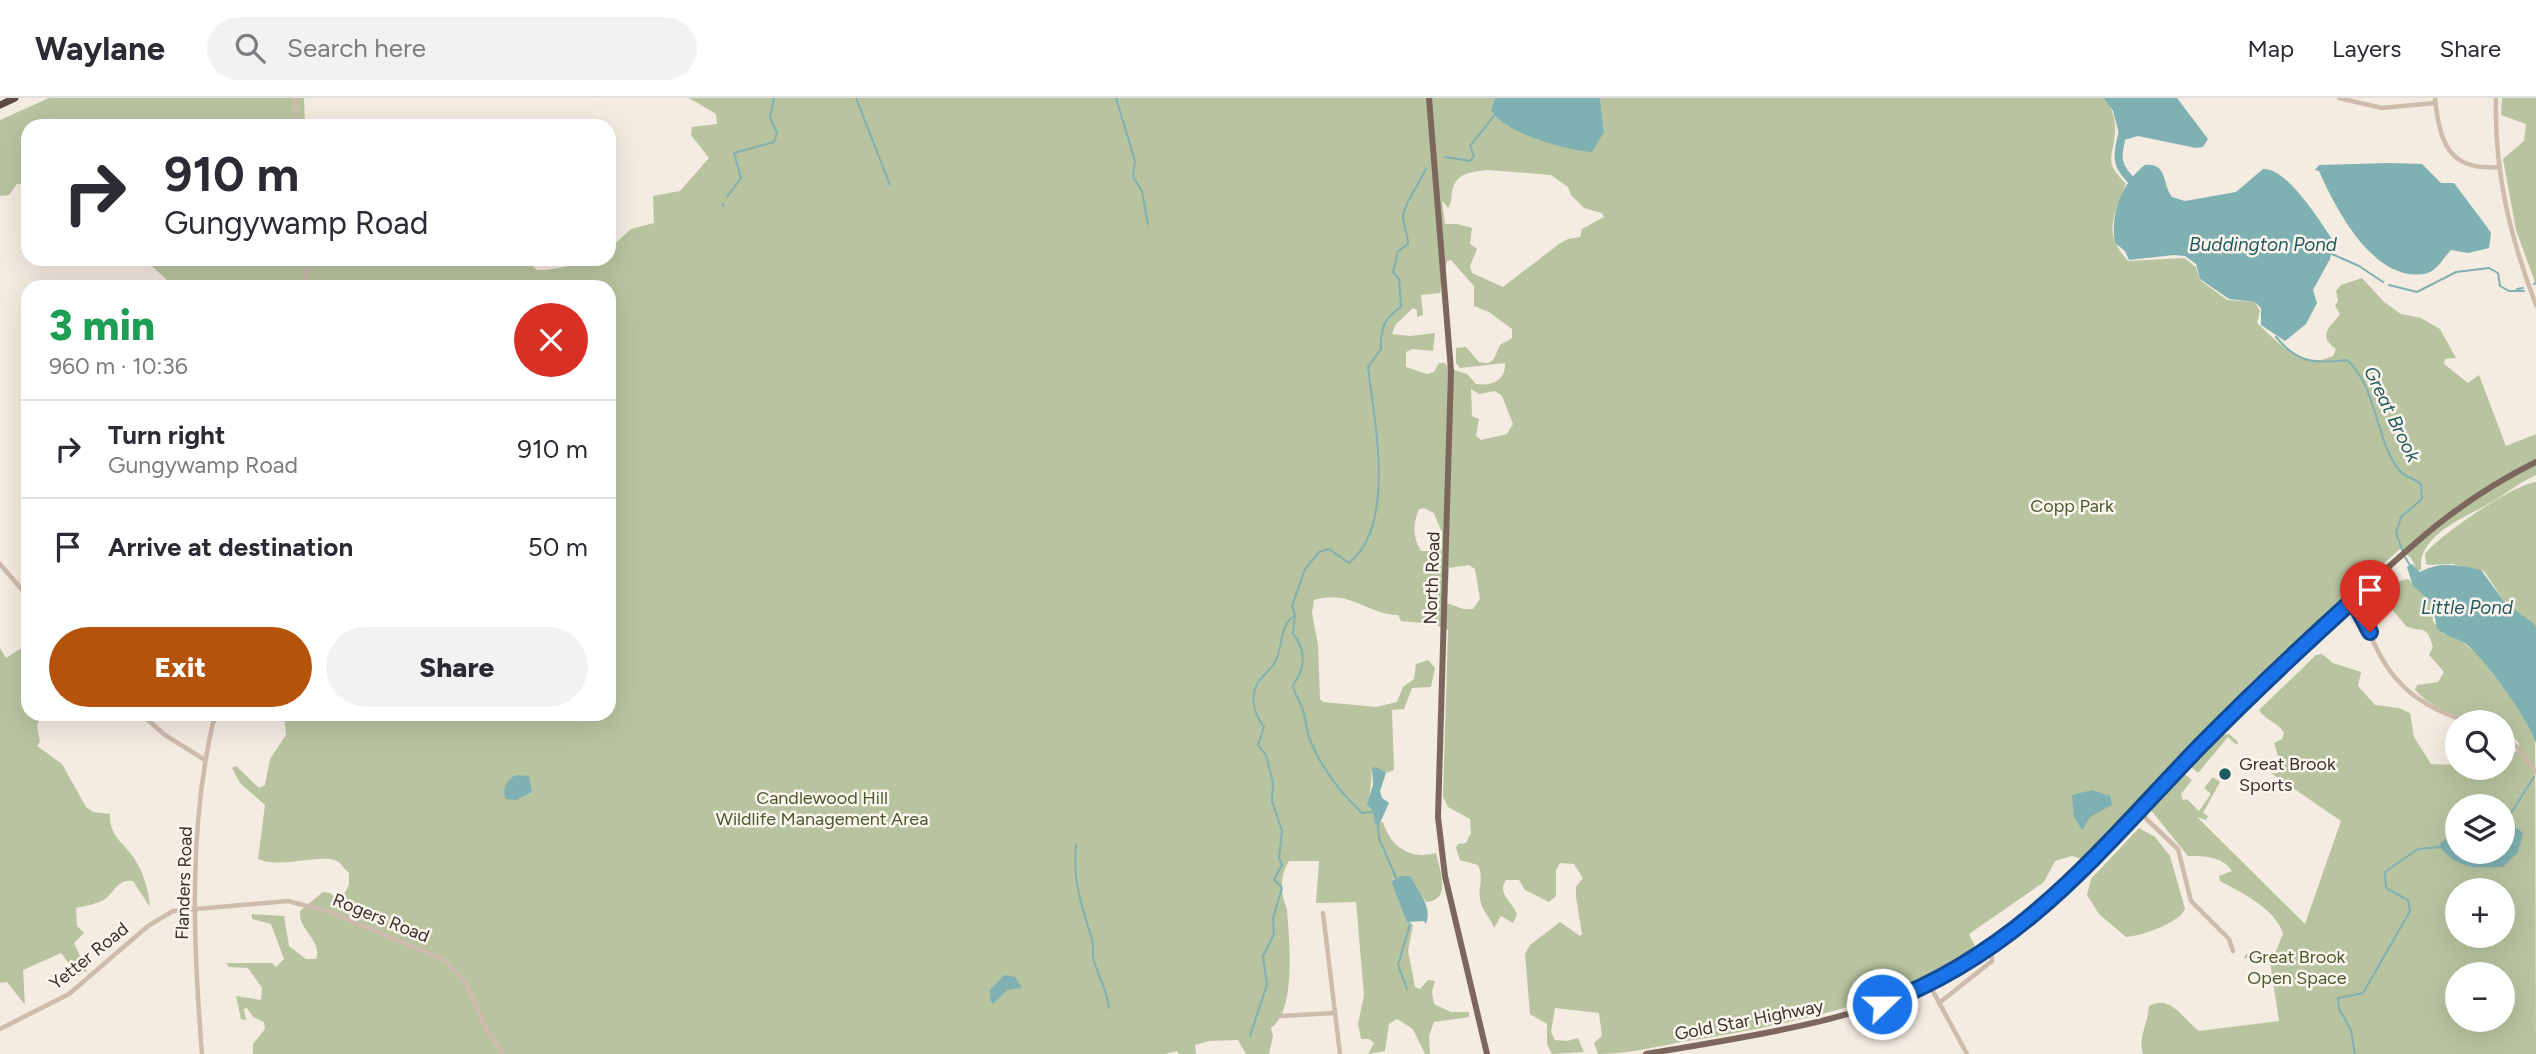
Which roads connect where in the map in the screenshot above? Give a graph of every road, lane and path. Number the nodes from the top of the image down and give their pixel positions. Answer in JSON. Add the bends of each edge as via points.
{"nodes":[{"id":1,"x":15,"y":98,"type":"edge"},
{"id":2,"x":295,"y":98,"type":"edge"},
{"id":3,"x":1429,"y":98,"type":"edge"},
{"id":4,"x":2339,"y":98,"type":"edge"},
{"id":5,"x":2496,"y":98,"type":"edge"},
{"id":6,"x":2435,"y":101,"type":"edge"},
{"id":7,"x":0,"y":105,"type":"edge"},
{"id":8,"x":296,"y":119,"type":"edge"},
{"id":9,"x":2498,"y":167,"type":"junction"},
{"id":10,"x":2536,"y":305,"type":"edge"},
{"id":11,"x":2536,"y":462,"type":"edge"},
{"id":12,"x":0,"y":564,"type":"edge"},
{"id":13,"x":21,"y":589,"type":"edge"},
{"id":14,"x":2353,"y":600,"type":"junction"},
{"id":15,"x":2445,"y":714,"type":"edge"},
{"id":16,"x":149,"y":721,"type":"edge"},
{"id":17,"x":213,"y":721,"type":"edge"},
{"id":18,"x":2515,"y":745,"type":"edge"},
{"id":19,"x":205,"y":760,"type":"junction"},
{"id":20,"x":2536,"y":772,"type":"edge"},
{"id":21,"x":2138,"y":811,"type":"junction"},
{"id":22,"x":195,"y":907,"type":"junction"},
{"id":23,"x":1323,"y":913,"type":"dead end"},
{"id":24,"x":1991,"y":949,"type":"junction"},
{"id":25,"x":2233,"y":951,"type":"dead end"},
{"id":26,"x":1929,"y":984,"type":"junction"},
{"id":27,"x":1939,"y":1003,"type":"junction"},
{"id":28,"x":1334,"y":1013,"type":"junction"},
{"id":29,"x":1280,"y":1016,"type":"dead end"},
{"id":30,"x":0,"y":1029,"type":"edge"},
{"id":31,"x":202,"y":1054,"type":"edge"},
{"id":32,"x":503,"y":1054,"type":"edge"},
{"id":33,"x":1340,"y":1054,"type":"edge"},
{"id":34,"x":1487,"y":1054,"type":"edge"},
{"id":35,"x":1646,"y":1054,"type":"edge"},
{"id":36,"x":1967,"y":1054,"type":"edge"}],
"edges":[{"from":1,"to":7,"type":"highway"},
{"from":2,"to":8,"type":"street"},
{"from":3,"to":34,"type":"main road","name":"North Road","via":[[1451,383],[1438,817],[1445,876]]},
{"from":4,"to":6,"type":"street","via":[[2382,108]]},
{"from":5,"to":9,"type":"street"},
{"from":6,"to":9,"type":"street","via":[[2443,137],[2453,155],[2473,168]]},
{"from":9,"to":10,"type":"street","via":[[2515,248]]},
{"from":11,"to":14,"type":"main road","name":"Gold Star Highway","via":[[2443,517]]},
{"from":12,"to":13,"type":"street"},
{"from":14,"to":15,"type":"street","via":[[2385,664],[2407,690]]},
{"from":14,"to":21,"type":"main road","name":"Gold Star Highway","via":[[2240,705]]},
{"from":16,"to":19,"type":"street"},
{"from":17,"to":19,"type":"street","name":"Flanders Road"},
{"from":18,"to":20,"type":"street"},
{"from":19,"to":22,"type":"street","name":"Flanders Road"},
{"from":21,"to":24,"type":"main road","name":"Gold Star Highway","via":[[2046,905]]},
{"from":21,"to":25,"type":"street","via":[[2178,849],[2191,901],[2230,939]]},
{"from":22,"to":30,"type":"street","name":"Yetter Road","via":[[161,917],[69,994]]},
{"from":22,"to":31,"type":"street","name":"Flanders Road"},
{"from":22,"to":32,"type":"street","name":"Rogers Road","via":[[299,902],[432,954],[453,967],[466,983],[486,1029]]},
{"from":23,"to":28,"type":"street"},
{"from":24,"to":26,"type":"main road","name":"Gold Star Highway"},
{"from":24,"to":27,"type":"street","via":[[1992,961]]},
{"from":26,"to":27,"type":"street"},
{"from":26,"to":35,"type":"main road","name":"Gold Star Highway","via":[[1831,1019]]},
{"from":27,"to":36,"type":"street"},
{"from":28,"to":29,"type":"street"},
{"from":28,"to":33,"type":"street"}]}
